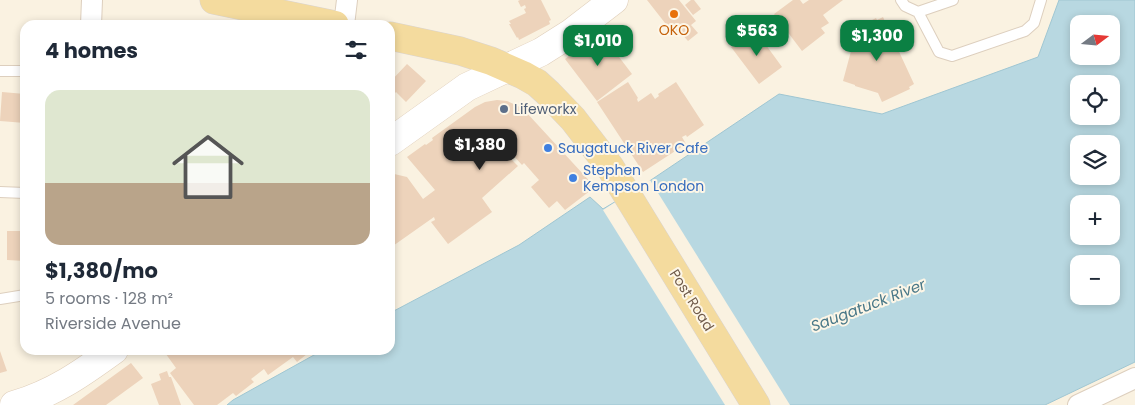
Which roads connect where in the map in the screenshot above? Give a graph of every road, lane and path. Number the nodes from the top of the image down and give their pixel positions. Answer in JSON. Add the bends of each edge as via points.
{"nodes":[{"id":1,"x":92,"y":0,"type":"edge"},
{"id":2,"x":214,"y":0,"type":"edge"},
{"id":3,"x":347,"y":0,"type":"edge"},
{"id":4,"x":614,"y":0,"type":"edge"},
{"id":5,"x":901,"y":0,"type":"edge"},
{"id":6,"x":953,"y":0,"type":"edge"},
{"id":7,"x":1041,"y":0,"type":"edge"},
{"id":8,"x":918,"y":12,"type":"junction"},
{"id":9,"x":92,"y":20,"type":"edge"},
{"id":10,"x":311,"y":20,"type":"edge"},
{"id":11,"x":345,"y":20,"type":"edge"},
{"id":12,"x":395,"y":37,"type":"edge"},
{"id":13,"x":507,"y":68,"type":"junction"},
{"id":14,"x":20,"y":70,"type":"edge"},
{"id":15,"x":0,"y":71,"type":"edge"},
{"id":16,"x":395,"y":138,"type":"edge"},
{"id":17,"x":0,"y":192,"type":"edge"},
{"id":18,"x":20,"y":193,"type":"edge"},
{"id":19,"x":20,"y":296,"type":"edge"},
{"id":20,"x":0,"y":299,"type":"edge"},
{"id":21,"x":100,"y":355,"type":"edge"},
{"id":22,"x":1135,"y":378,"type":"edge"},
{"id":23,"x":14,"y":405,"type":"edge"},
{"id":24,"x":756,"y":405,"type":"edge"},
{"id":25,"x":1078,"y":405,"type":"edge"}],
"edges":[{"from":1,"to":9,"type":"street"},
{"from":2,"to":10,"type":"main road"},
{"from":3,"to":11,"type":"street"},
{"from":4,"to":13,"type":"main road","via":[[571,33]]},
{"from":5,"to":8,"type":"lane","via":[[905,6]]},
{"from":6,"to":8,"type":"lane"},
{"from":7,"to":8,"type":"lane","via":[[1034,23],[1025,31],[952,56],[939,52]]},
{"from":12,"to":13,"type":"main road","name":"Post Road","via":[[460,51]]},
{"from":13,"to":16,"type":"main road","via":[[467,87]]},
{"from":13,"to":24,"type":"main road","name":"Post Road","via":[[537,83],[567,112],[601,155]]},
{"from":14,"to":15,"type":"lane"},
{"from":17,"to":18,"type":"lane"},
{"from":19,"to":20,"type":"lane"},
{"from":21,"to":23,"type":"main road","via":[[74,378],[54,390]]},
{"from":22,"to":25,"type":"street"}]}
